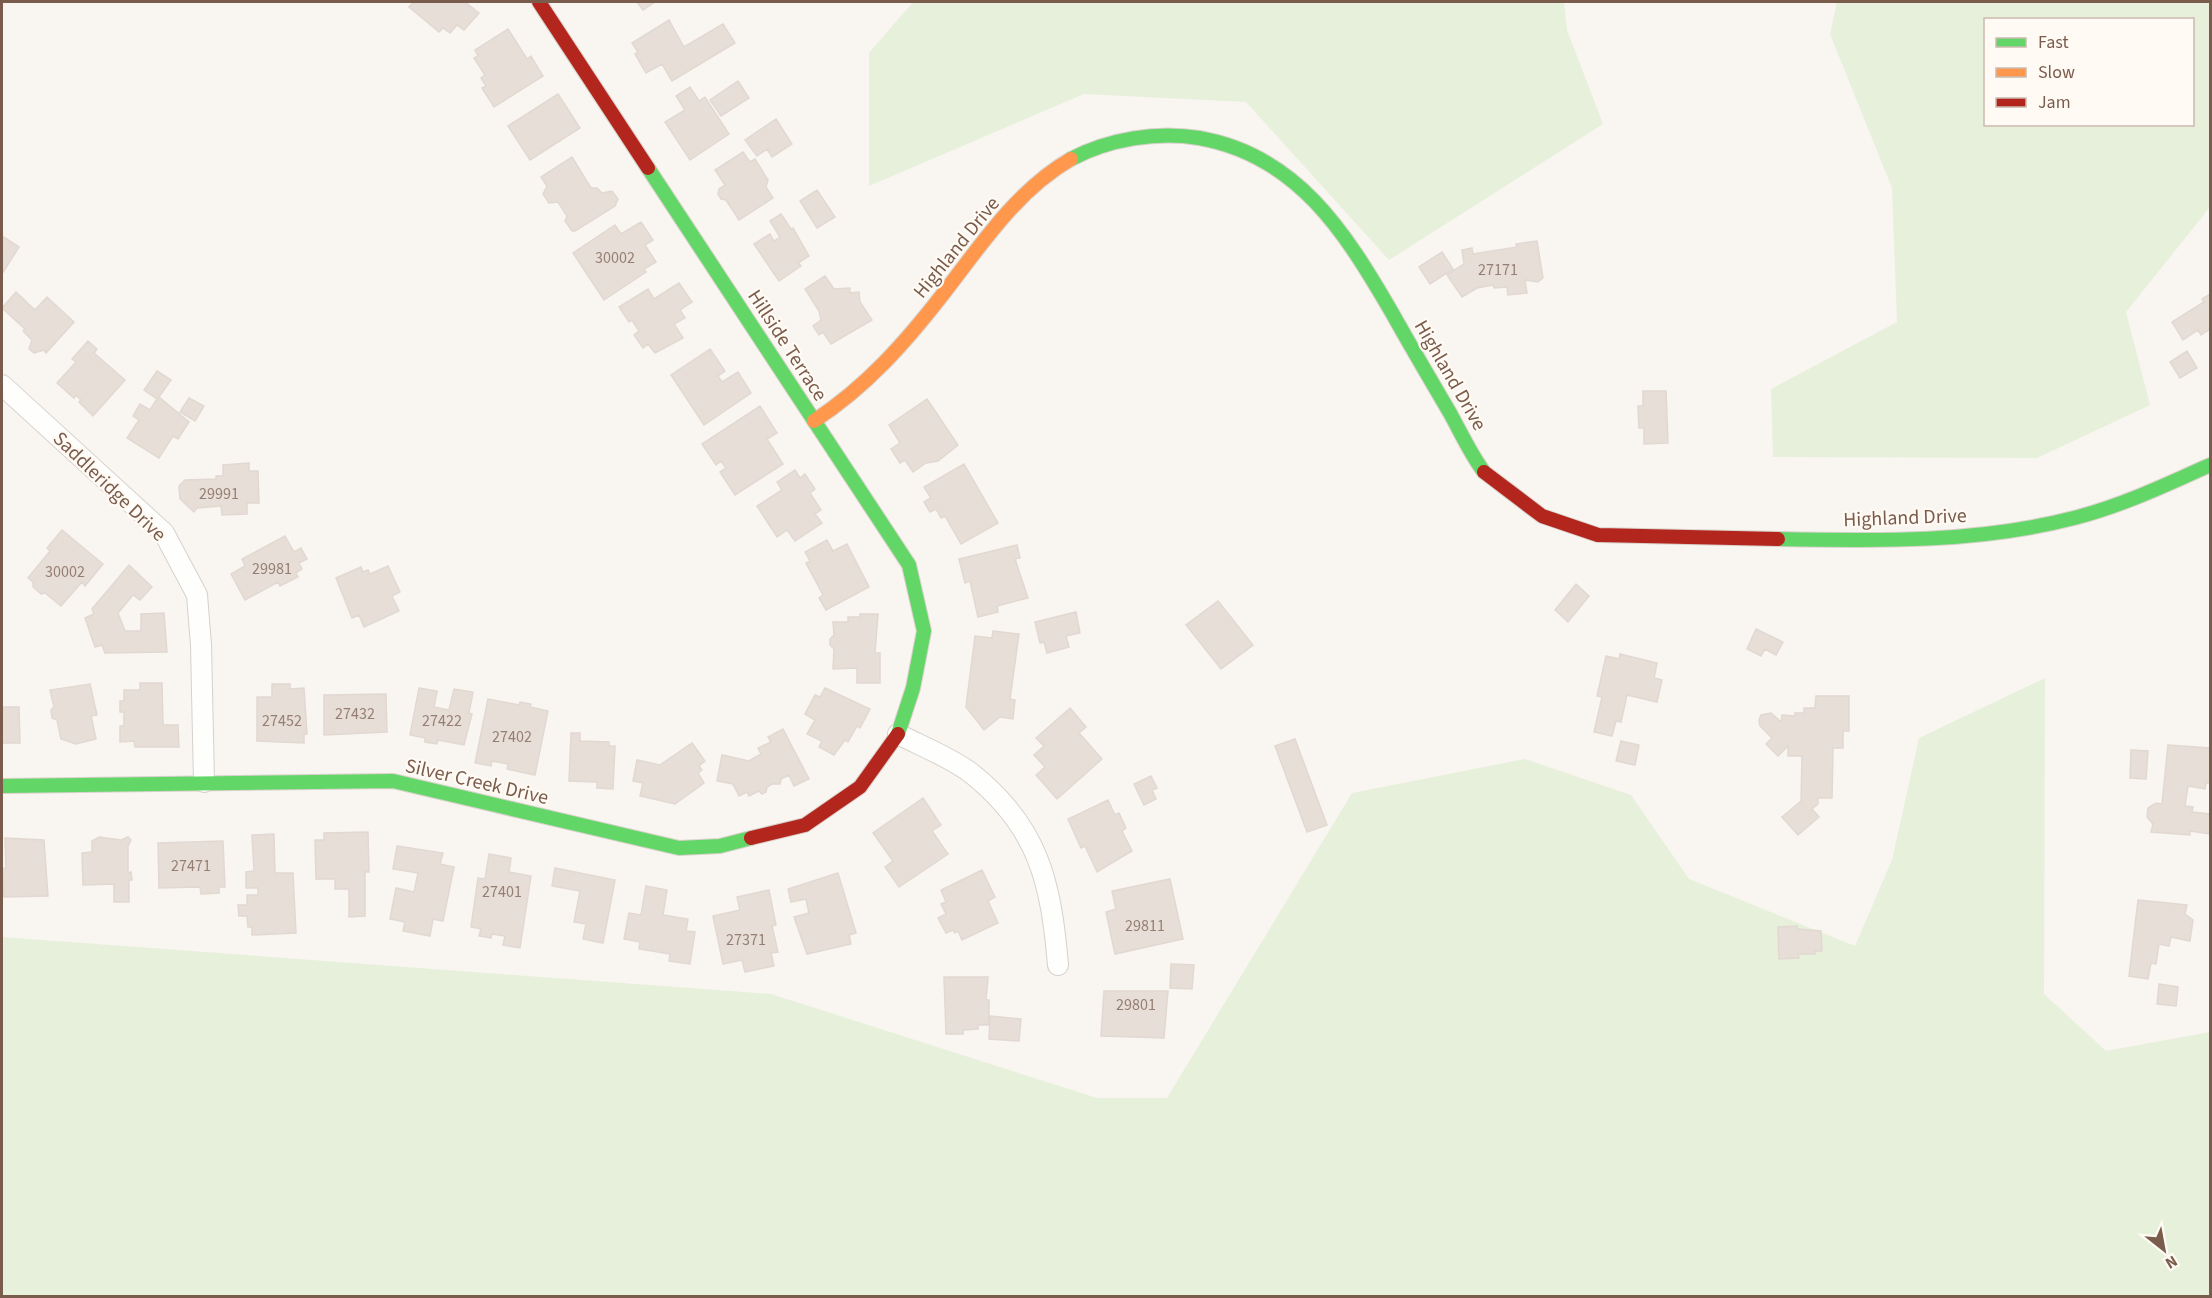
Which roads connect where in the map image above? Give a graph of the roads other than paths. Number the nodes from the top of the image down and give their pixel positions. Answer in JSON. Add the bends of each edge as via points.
{"nodes":[{"id":1,"x":539,"y":2,"type":"edge"},
{"id":2,"x":2,"y":385,"type":"edge"},
{"id":3,"x":814,"y":421,"type":"junction"},
{"id":4,"x":2211,"y":465,"type":"edge"},
{"id":5,"x":898,"y":734,"type":"junction"},
{"id":6,"x":204,"y":782,"type":"junction"},
{"id":7,"x":2,"y":786,"type":"edge"},
{"id":8,"x":1058,"y":965,"type":"dead end"}],
"edges":[{"from":1,"to":3,"type":"street","name":"Hillside Terrace"},
{"from":2,"to":6,"type":"street","name":"Saddleridge Drive","via":[[164,533],[197,595]]},
{"from":3,"to":4,"type":"street","name":"Highland Drive","via":[[868,381],[1012,207],[1058,166],[1103,146],[1149,135],[1174,135],[1207,138],[1273,164],[1309,193],[1360,258],[1483,471],[1542,516],[1598,534],[1896,541],[2013,531],[2075,518],[2135,498]]},
{"from":3,"to":5,"type":"street","name":"Hillside Terrace","via":[[909,565],[924,631],[913,688]]},
{"from":5,"to":6,"type":"street","name":"Silver Creek Drive","via":[[860,787],[805,825],[720,846],[679,848],[393,781]]},
{"from":5,"to":8,"type":"street","via":[[970,772],[1015,817],[1039,858],[1053,908]]},
{"from":6,"to":7,"type":"street","name":"Silver Creek Drive"}]}
